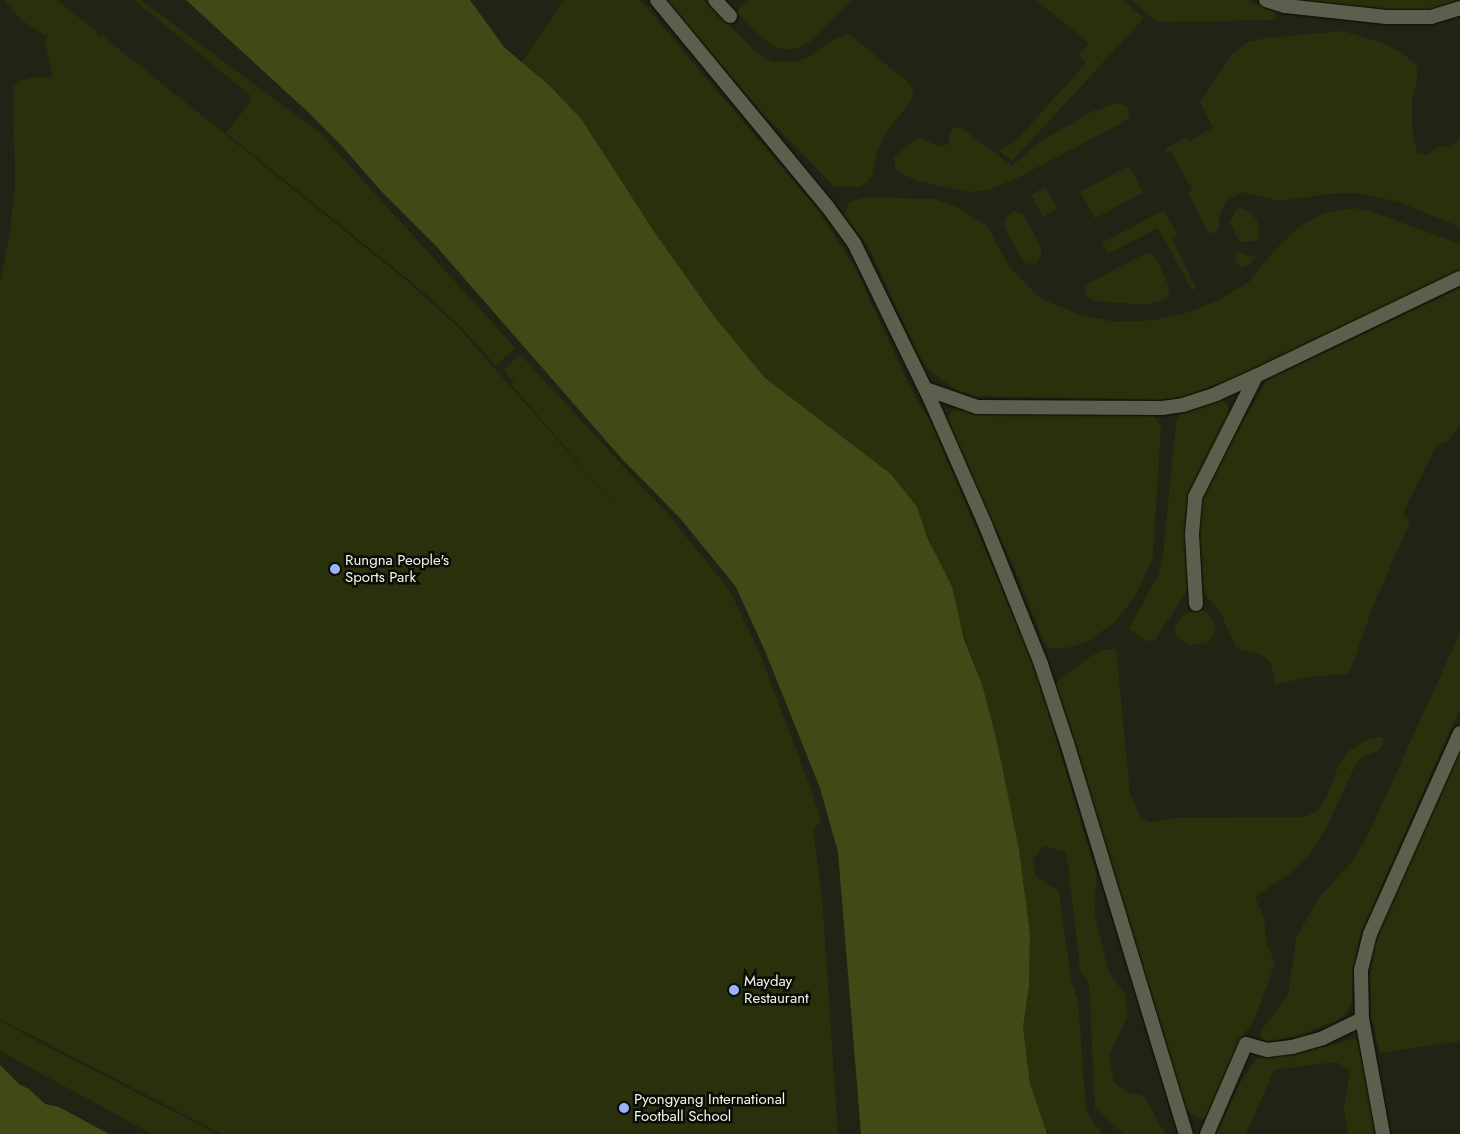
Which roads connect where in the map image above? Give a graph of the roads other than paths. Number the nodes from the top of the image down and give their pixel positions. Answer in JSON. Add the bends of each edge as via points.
{"nodes":[{"id":1,"x":657,"y":0,"type":"edge"},
{"id":2,"x":715,"y":0,"type":"edge"},
{"id":3,"x":1266,"y":0,"type":"edge"},
{"id":4,"x":1460,"y":8,"type":"edge"},
{"id":5,"x":730,"y":16,"type":"dead end"},
{"id":6,"x":1460,"y":278,"type":"edge"},
{"id":7,"x":1256,"y":376,"type":"junction"},
{"id":8,"x":926,"y":389,"type":"junction"},
{"id":9,"x":1196,"y":604,"type":"dead end"},
{"id":10,"x":1460,"y":733,"type":"edge"},
{"id":11,"x":1362,"y":1019,"type":"junction"},
{"id":12,"x":1186,"y":1134,"type":"edge"},
{"id":13,"x":1207,"y":1134,"type":"edge"},
{"id":14,"x":1382,"y":1134,"type":"edge"}],
"edges":[{"from":1,"to":8,"type":"street","via":[[854,243]]},
{"from":2,"to":5,"type":"street"},
{"from":3,"to":4,"type":"street","via":[[1285,6],[1386,17],[1431,17]]},
{"from":6,"to":7,"type":"street"},
{"from":7,"to":8,"type":"street","via":[[1184,405],[1162,408],[977,407]]},
{"from":7,"to":9,"type":"street","via":[[1195,497],[1192,534]]},
{"from":8,"to":12,"type":"street","via":[[1041,664]]},
{"from":10,"to":11,"type":"street","via":[[1370,934],[1361,970]]},
{"from":11,"to":13,"type":"street","via":[[1322,1038],[1292,1047],[1267,1050],[1246,1044]]},
{"from":11,"to":14,"type":"street"}]}
